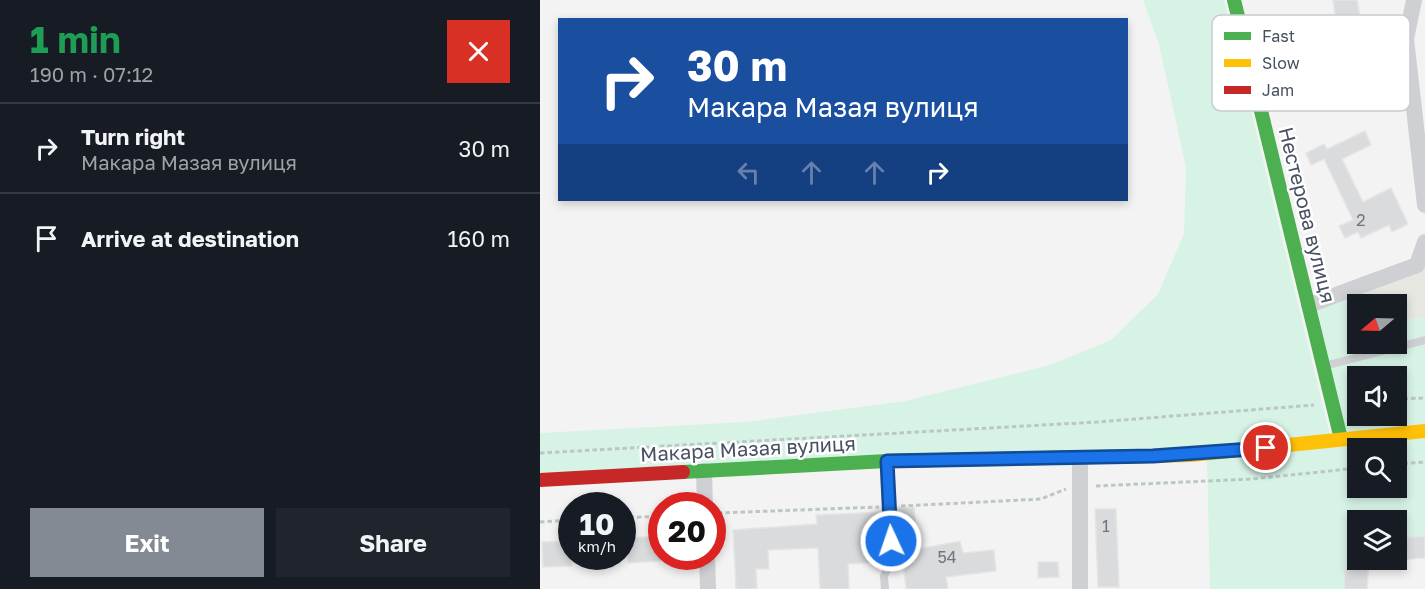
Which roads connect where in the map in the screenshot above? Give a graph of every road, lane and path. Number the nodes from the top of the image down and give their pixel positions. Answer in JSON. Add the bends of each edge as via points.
{"nodes":[{"id":1,"x":1234,"y":0,"type":"edge"},
{"id":2,"x":1414,"y":0,"type":"edge"},
{"id":3,"x":1238,"y":15,"type":"edge"},
{"id":4,"x":1410,"y":20,"type":"edge"},
{"id":5,"x":1410,"y":74,"type":"edge"},
{"id":6,"x":1261,"y":111,"type":"edge"},
{"id":7,"x":1425,"y":205,"type":"edge"},
{"id":8,"x":1425,"y":242,"type":"edge"},
{"id":9,"x":1309,"y":305,"type":"junction"},
{"id":10,"x":1425,"y":340,"type":"edge"},
{"id":11,"x":1324,"y":366,"type":"junction"},
{"id":12,"x":1425,"y":398,"type":"edge"},
{"id":13,"x":1407,"y":399,"type":"edge"},
{"id":14,"x":1333,"y":403,"type":"junction"},
{"id":15,"x":1425,"y":431,"type":"edge"},
{"id":16,"x":1341,"y":439,"type":"junction"},
{"id":17,"x":540,"y":453,"type":"edge"},
{"id":18,"x":1080,"y":458,"type":"junction"},
{"id":19,"x":887,"y":461,"type":"junction"},
{"id":20,"x":1425,"y":462,"type":"edge"},
{"id":21,"x":1407,"y":463,"type":"edge"},
{"id":22,"x":1347,"y":469,"type":"edge"},
{"id":23,"x":704,"y":471,"type":"junction"},
{"id":24,"x":540,"y":480,"type":"edge"},
{"id":25,"x":1080,"y":486,"type":"junction"},
{"id":26,"x":705,"y":492,"type":"edge"},
{"id":27,"x":889,"y":506,"type":"junction"},
{"id":28,"x":726,"y":513,"type":"edge"},
{"id":29,"x":558,"y":521,"type":"edge"},
{"id":30,"x":540,"y":522,"type":"edge"},
{"id":31,"x":707,"y":570,"type":"edge"},
{"id":32,"x":708,"y":589,"type":"edge"},
{"id":33,"x":885,"y":589,"type":"edge"},
{"id":34,"x":1080,"y":589,"type":"edge"}],
"edges":[{"from":1,"to":3,"type":"main road","name":"Нестерова вулиця"},
{"from":2,"to":4,"type":"street"},
{"from":5,"to":7,"type":"street"},
{"from":6,"to":9,"type":"main road","name":"Нестерова вулиця"},
{"from":8,"to":9,"type":"street","via":[[1417,265]]},
{"from":9,"to":11,"type":"main road","name":"Нестерова вулиця"},
{"from":10,"to":11,"type":"lane"},
{"from":11,"to":14,"type":"main road","name":"Нестерова вулиця"},
{"from":12,"to":13,"type":"path"},
{"from":14,"to":16,"type":"main road","name":"Нестерова вулиця"},
{"from":14,"to":17,"type":"path","via":[[1086,423]]},
{"from":15,"to":16,"type":"main road","name":"Макара Мазая вулиця"},
{"from":16,"to":18,"type":"main road","name":"Макара Мазая вулиця","via":[[1222,452]]},
{"from":18,"to":19,"type":"main road","name":"Макара Мазая вулиця"},
{"from":18,"to":25,"type":"street"},
{"from":19,"to":23,"type":"main road","name":"Макара Мазая вулиця"},
{"from":19,"to":27,"type":"lane"},
{"from":20,"to":21,"type":"path"},
{"from":22,"to":25,"type":"path","via":[[1252,479]]},
{"from":23,"to":24,"type":"main road","name":"Макара Мазая вулиця"},
{"from":23,"to":26,"type":"street"},
{"from":25,"to":27,"type":"path","via":[[1041,499]]},
{"from":25,"to":34,"type":"street"},
{"from":27,"to":28,"type":"path"},
{"from":27,"to":33,"type":"lane","via":[[892,559],[884,576]]},
{"from":29,"to":30,"type":"path"},
{"from":31,"to":32,"type":"street"}]}
